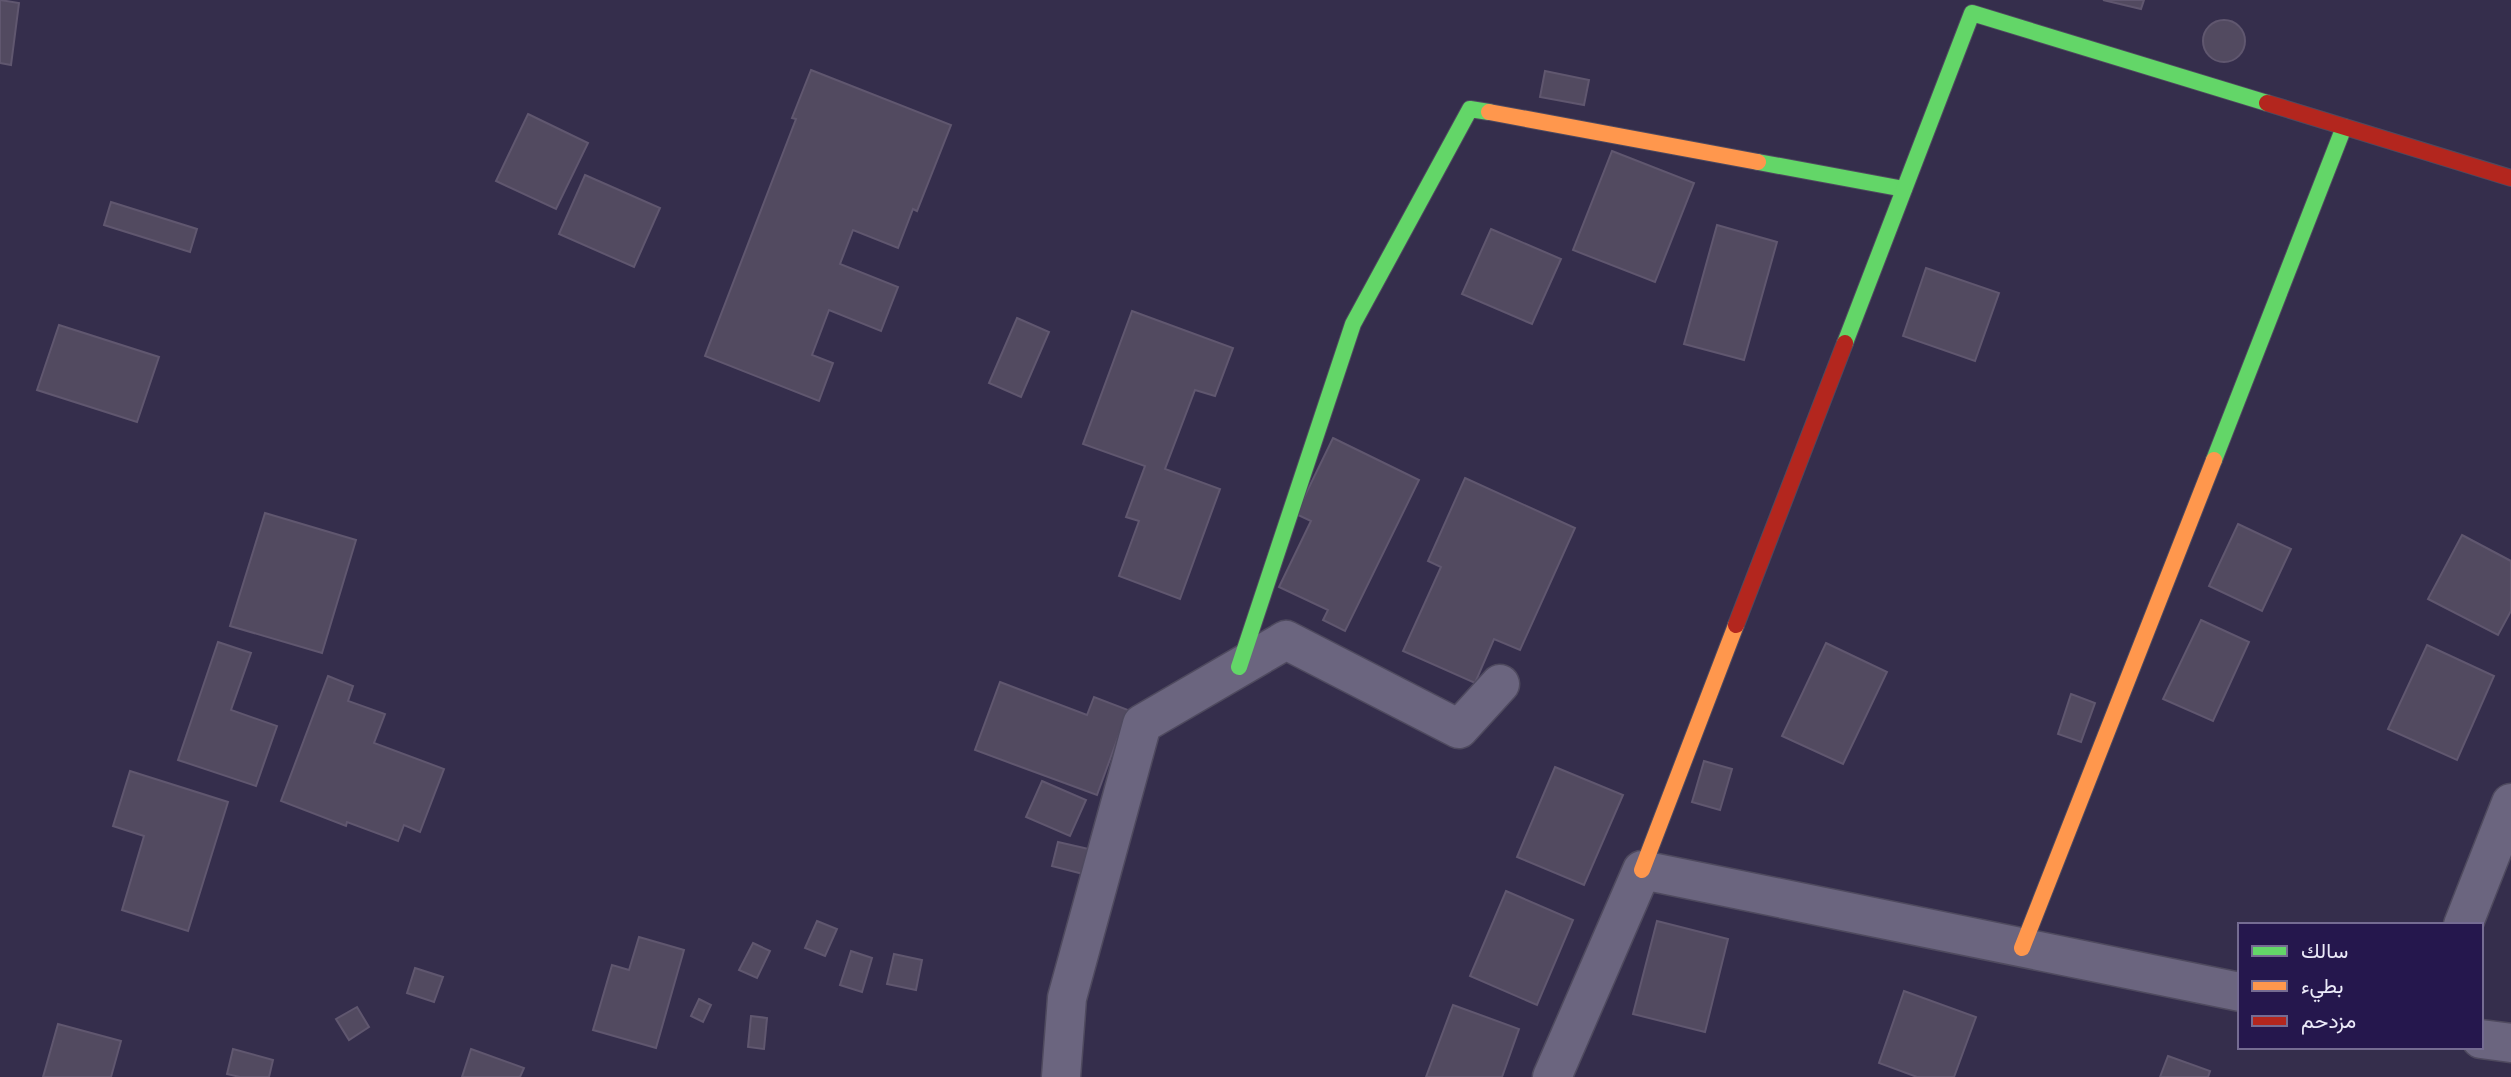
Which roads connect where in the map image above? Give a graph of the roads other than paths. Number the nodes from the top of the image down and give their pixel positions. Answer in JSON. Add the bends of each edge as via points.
{"nodes":[{"id":1,"x":1976,"y":0,"type":"edge"},
{"id":2,"x":1960,"y":45,"type":"junction"},
{"id":3,"x":2344,"y":127,"type":"junction"},
{"id":4,"x":2511,"y":178,"type":"edge"},
{"id":5,"x":1904,"y":189,"type":"junction"},
{"id":6,"x":1239,"y":667,"type":"junction"},
{"id":7,"x":1500,"y":684,"type":"dead end"},
{"id":8,"x":2511,"y":803,"type":"edge"},
{"id":9,"x":1642,"y":870,"type":"junction"},
{"id":10,"x":2464,"y":923,"type":"edge"},
{"id":11,"x":2022,"y":948,"type":"junction"},
{"id":12,"x":2238,"y":992,"type":"edge"},
{"id":13,"x":2483,"y":1039,"type":"edge"},
{"id":14,"x":2511,"y":1043,"type":"edge"},
{"id":15,"x":1061,"y":1077,"type":"edge"},
{"id":16,"x":1552,"y":1077,"type":"edge"}],
"edges":[{"from":1,"to":2,"type":"street"},
{"from":2,"to":3,"type":"street","via":[[1972,13]]},
{"from":2,"to":5,"type":"street"},
{"from":3,"to":4,"type":"street"},
{"from":3,"to":11,"type":"street"},
{"from":5,"to":6,"type":"street","via":[[1470,109],[1353,324]]},
{"from":5,"to":9,"type":"street"},
{"from":6,"to":7,"type":"street","via":[[1286,640],[1459,729]]},
{"from":6,"to":15,"type":"street","via":[[1142,724],[1067,998]]},
{"from":8,"to":10,"type":"street"},
{"from":9,"to":11,"type":"street"},
{"from":9,"to":16,"type":"street"},
{"from":11,"to":12,"type":"street"},
{"from":13,"to":14,"type":"street"}]}
